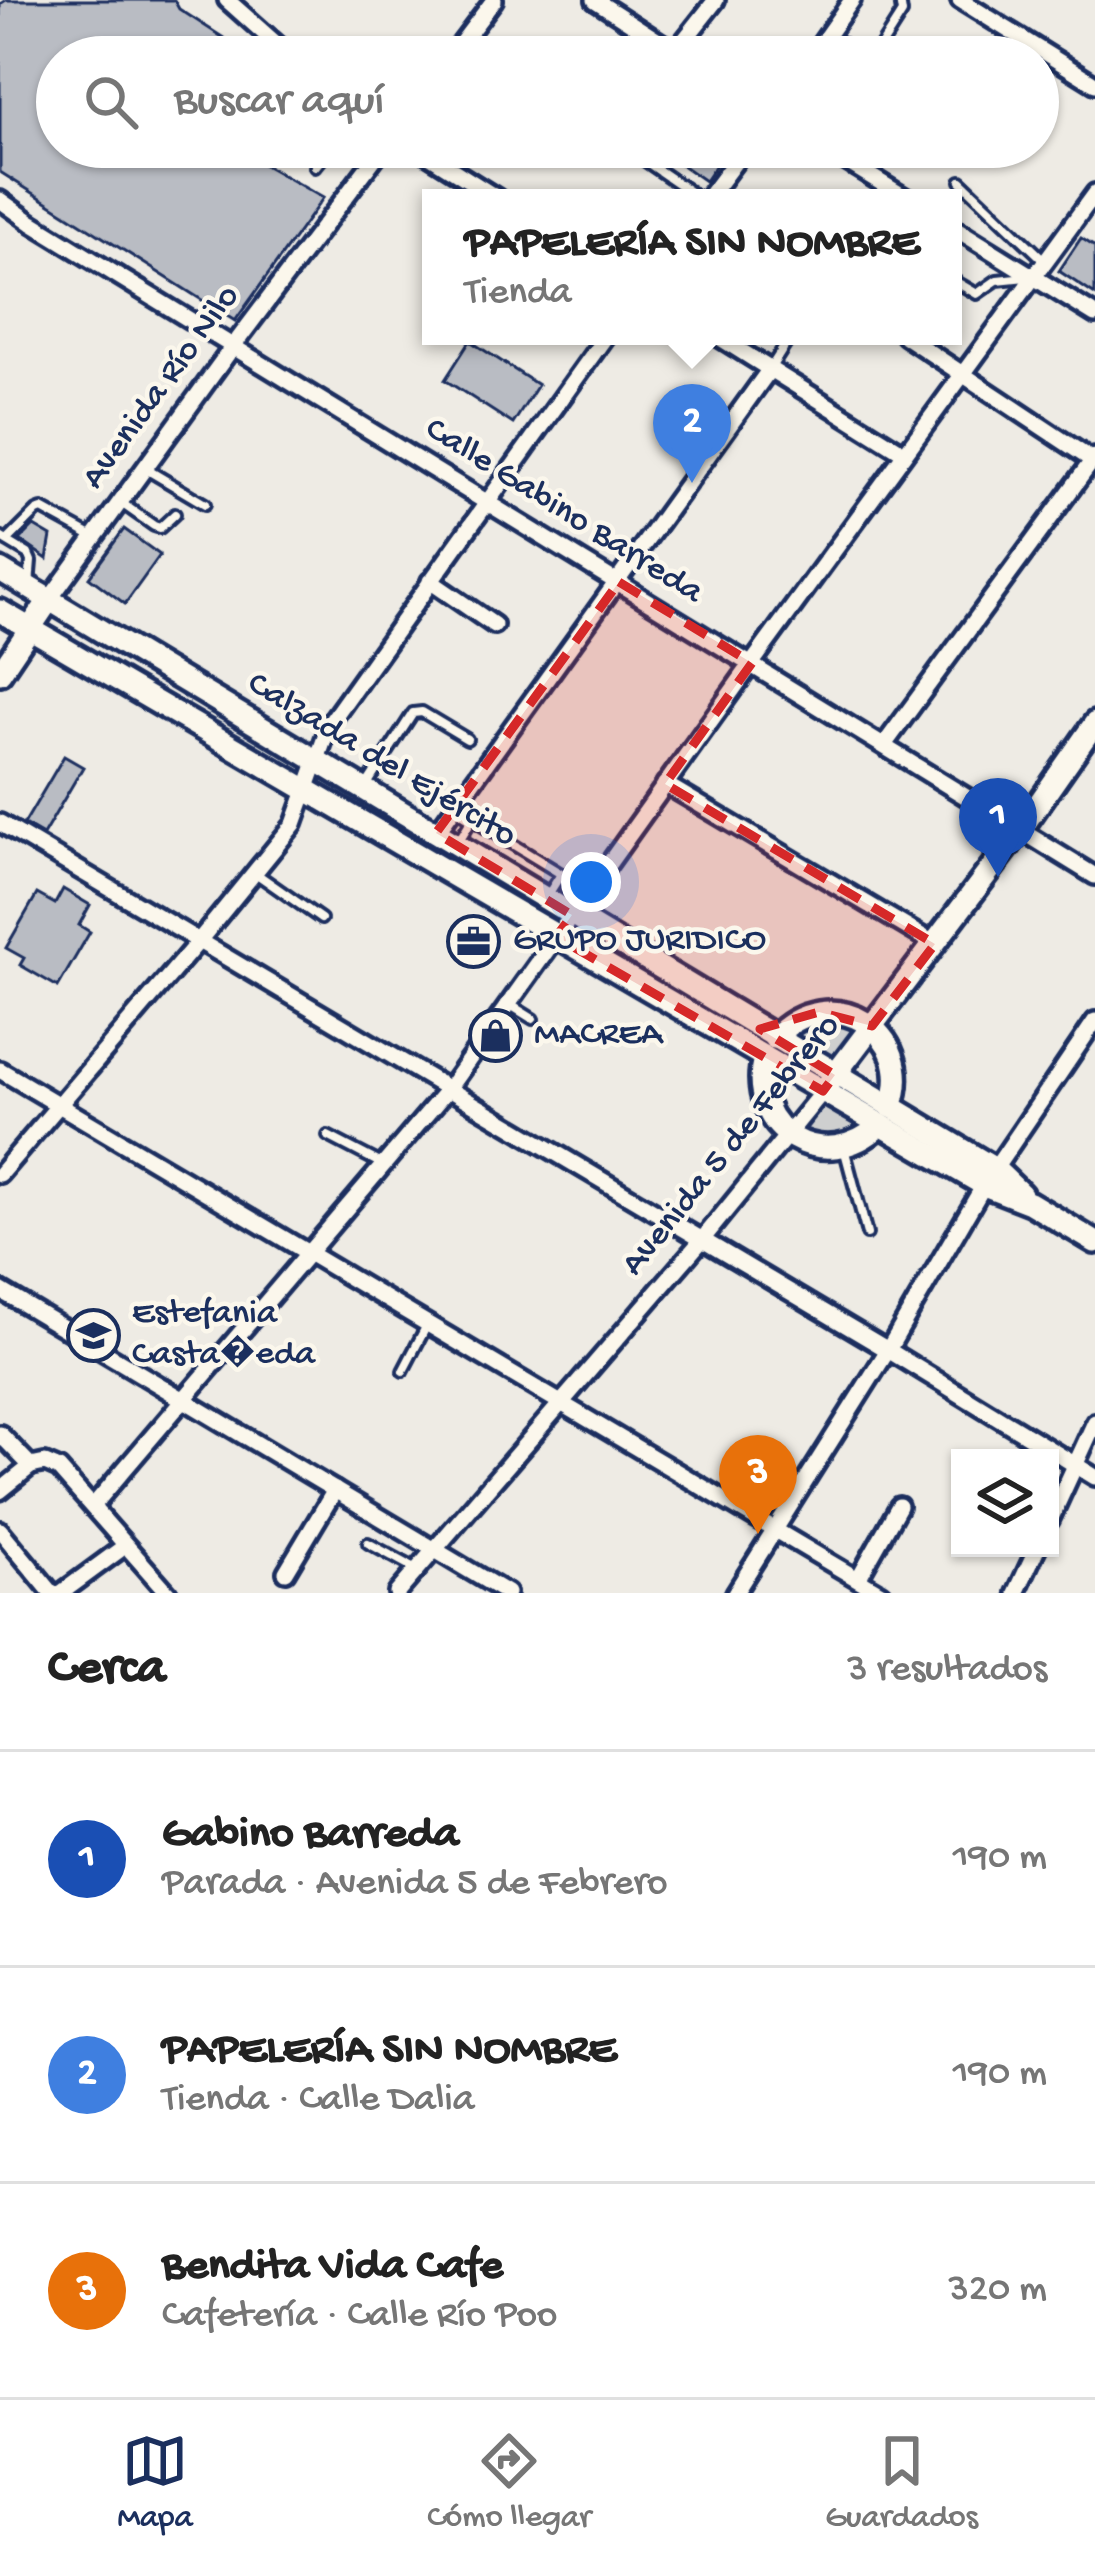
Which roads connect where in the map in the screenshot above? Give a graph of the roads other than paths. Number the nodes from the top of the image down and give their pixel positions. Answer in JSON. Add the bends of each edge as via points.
{"nodes":[{"id":1,"x":227,"y":0,"type":"edge"},
{"id":2,"x":494,"y":0,"type":"edge"},
{"id":3,"x":595,"y":0,"type":"edge"},
{"id":4,"x":716,"y":0,"type":"edge"},
{"id":5,"x":852,"y":0,"type":"edge"},
{"id":6,"x":900,"y":0,"type":"edge"},
{"id":7,"x":960,"y":0,"type":"edge"},
{"id":8,"x":828,"y":35,"type":"edge"},
{"id":9,"x":267,"y":36,"type":"edge"},
{"id":10,"x":467,"y":36,"type":"edge"},
{"id":11,"x":651,"y":36,"type":"edge"},
{"id":12,"x":691,"y":36,"type":"edge"},
{"id":13,"x":886,"y":36,"type":"edge"},
{"id":14,"x":1018,"y":36,"type":"edge"},
{"id":15,"x":1059,"y":62,"type":"edge"},
{"id":16,"x":1095,"y":84,"type":"edge"},
{"id":17,"x":367,"y":168,"type":"edge"},
{"id":18,"x":449,"y":168,"type":"edge"},
{"id":19,"x":658,"y":168,"type":"edge"},
{"id":20,"x":857,"y":168,"type":"edge"},
{"id":21,"x":961,"y":181,"type":"dead end"},
{"id":22,"x":483,"y":189,"type":"edge"},
{"id":23,"x":690,"y":189,"type":"edge"},
{"id":24,"x":891,"y":189,"type":"edge"},
{"id":25,"x":1095,"y":193,"type":"edge"},
{"id":26,"x":0,"y":200,"type":"edge"},
{"id":27,"x":962,"y":233,"type":"edge"},
{"id":28,"x":1045,"y":261,"type":"junction"},
{"id":29,"x":1034,"y":277,"type":"junction"},
{"id":30,"x":962,"y":285,"type":"edge"},
{"id":31,"x":1095,"y":315,"type":"edge"},
{"id":32,"x":234,"y":345,"type":"junction"},
{"id":33,"x":600,"y":345,"type":"edge"},
{"id":34,"x":731,"y":345,"type":"edge"},
{"id":35,"x":785,"y":345,"type":"edge"},
{"id":36,"x":919,"y":345,"type":"edge"},
{"id":37,"x":770,"y":369,"type":"junction"},
{"id":38,"x":963,"y":374,"type":"junction"},
{"id":39,"x":904,"y":453,"type":"junction"},
{"id":40,"x":1094,"y":460,"type":"edge"},
{"id":41,"x":144,"y":469,"type":"junction"},
{"id":42,"x":488,"y":501,"type":"junction"},
{"id":43,"x":120,"y":502,"type":"junction"},
{"id":44,"x":206,"y":504,"type":"dead end"},
{"id":45,"x":175,"y":514,"type":"dead end"},
{"id":46,"x":94,"y":538,"type":"junction"},
{"id":47,"x":4,"y":539,"type":"edge"},
{"id":48,"x":0,"y":570,"type":"edge"},
{"id":49,"x":430,"y":581,"type":"junction"},
{"id":50,"x":620,"y":582,"type":"junction"},
{"id":51,"x":29,"y":587,"type":"junction"},
{"id":52,"x":49,"y":600,"type":"junction"},
{"id":53,"x":0,"y":610,"type":"edge"},
{"id":54,"x":494,"y":625,"type":"dead end"},
{"id":55,"x":31,"y":629,"type":"junction"},
{"id":56,"x":752,"y":663,"type":"junction"},
{"id":57,"x":0,"y":673,"type":"edge"},
{"id":58,"x":1095,"y":723,"type":"edge"},
{"id":59,"x":467,"y":739,"type":"dead end"},
{"id":60,"x":884,"y":745,"type":"junction"},
{"id":61,"x":316,"y":760,"type":"junction"},
{"id":62,"x":665,"y":784,"type":"junction"},
{"id":63,"x":307,"y":789,"type":"junction"},
{"id":64,"x":364,"y":789,"type":"junction"},
{"id":65,"x":454,"y":808,"type":"junction"},
{"id":66,"x":472,"y":819,"type":"junction"},
{"id":67,"x":0,"y":823,"type":"edge"},
{"id":68,"x":1021,"y":829,"type":"junction"},
{"id":69,"x":436,"y":833,"type":"junction"},
{"id":70,"x":456,"y":845,"type":"junction"},
{"id":71,"x":254,"y":872,"type":"junction"},
{"id":72,"x":561,"y":874,"type":"junction"},
{"id":73,"x":1095,"y":876,"type":"edge"},
{"id":74,"x":589,"y":891,"type":"junction"},
{"id":75,"x":546,"y":899,"type":"junction"},
{"id":76,"x":572,"y":915,"type":"junction"},
{"id":77,"x":321,"y":920,"type":"dead end"},
{"id":78,"x":556,"y":937,"type":"junction"},
{"id":79,"x":198,"y":942,"type":"junction"},
{"id":80,"x":935,"y":944,"type":"junction"},
{"id":81,"x":508,"y":1004,"type":"junction"},
{"id":82,"x":533,"y":1019,"type":"dead end"},
{"id":83,"x":1095,"y":1022,"type":"edge"},
{"id":84,"x":872,"y":1026,"type":"junction"},
{"id":85,"x":769,"y":1048,"type":"junction"},
{"id":86,"x":0,"y":1070,"type":"edge"},
{"id":87,"x":829,"y":1083,"type":"junction"},
{"id":88,"x":448,"y":1089,"type":"junction"},
{"id":89,"x":58,"y":1105,"type":"junction"},
{"id":90,"x":886,"y":1116,"type":"junction"},
{"id":91,"x":787,"y":1135,"type":"junction"},
{"id":92,"x":328,"y":1136,"type":"dead end"},
{"id":93,"x":843,"y":1147,"type":"junction"},
{"id":94,"x":383,"y":1165,"type":"junction"},
{"id":95,"x":0,"y":1174,"type":"edge"},
{"id":96,"x":990,"y":1177,"type":"junction"},
{"id":97,"x":867,"y":1234,"type":"dead end"},
{"id":98,"x":700,"y":1241,"type":"junction"},
{"id":99,"x":1095,"y":1242,"type":"edge"},
{"id":100,"x":307,"y":1253,"type":"junction"},
{"id":101,"x":0,"y":1290,"type":"edge"},
{"id":102,"x":428,"y":1324,"type":"junction"},
{"id":103,"x":889,"y":1350,"type":"junction"},
{"id":104,"x":403,"y":1371,"type":"dead end"},
{"id":105,"x":182,"y":1400,"type":"junction"},
{"id":106,"x":561,"y":1403,"type":"junction"},
{"id":107,"x":1095,"y":1423,"type":"edge"},
{"id":108,"x":0,"y":1434,"type":"edge"},
{"id":109,"x":1076,"y":1465,"type":"junction"},
{"id":110,"x":31,"y":1466,"type":"junction"},
{"id":111,"x":1095,"y":1477,"type":"edge"},
{"id":112,"x":334,"y":1490,"type":"junction"},
{"id":113,"x":0,"y":1492,"type":"edge"},
{"id":114,"x":1059,"y":1501,"type":"edge"},
{"id":115,"x":93,"y":1506,"type":"junction"},
{"id":116,"x":899,"y":1506,"type":"dead end"},
{"id":117,"x":776,"y":1528,"type":"junction"},
{"id":118,"x":0,"y":1530,"type":"edge"},
{"id":119,"x":368,"y":1543,"type":"dead end"},
{"id":120,"x":125,"y":1546,"type":"junction"},
{"id":121,"x":435,"y":1550,"type":"junction"},
{"id":122,"x":1033,"y":1557,"type":"edge"},
{"id":123,"x":417,"y":1570,"type":"junction"},
{"id":124,"x":286,"y":1572,"type":"dead end"},
{"id":125,"x":858,"y":1579,"type":"junction"},
{"id":126,"x":52,"y":1593,"type":"edge"},
{"id":127,"x":62,"y":1593,"type":"edge"},
{"id":128,"x":168,"y":1593,"type":"edge"},
{"id":129,"x":397,"y":1593,"type":"edge"},
{"id":130,"x":508,"y":1593,"type":"edge"},
{"id":131,"x":735,"y":1593,"type":"edge"},
{"id":132,"x":881,"y":1593,"type":"edge"},
{"id":133,"x":1016,"y":1593,"type":"edge"}],
"edges":[{"from":1,"to":9,"type":"street"},
{"from":2,"to":10,"type":"street"},
{"from":3,"to":11,"type":"street"},
{"from":4,"to":12,"type":"street"},
{"from":5,"to":8,"type":"street"},
{"from":6,"to":13,"type":"lane","via":[[902,14]]},
{"from":7,"to":14,"type":"street"},
{"from":15,"to":16,"type":"street"},
{"from":17,"to":32,"type":"street","name":"Avenida Río Nilo"},
{"from":18,"to":22,"type":"street"},
{"from":19,"to":23,"type":"lane"},
{"from":20,"to":24,"type":"street"},
{"from":21,"to":28,"type":"lane"},
{"from":25,"to":28,"type":"street"},
{"from":26,"to":32,"type":"street","name":"Calle Gabino Barreda"},
{"from":27,"to":29,"type":"street"},
{"from":28,"to":29,"type":"street"},
{"from":29,"to":30,"type":"lane","via":[[997,280],[977,293]]},
{"from":29,"to":31,"type":"street"},
{"from":29,"to":38,"type":"street"},
{"from":32,"to":41,"type":"street","name":"Avenida Río Nilo"},
{"from":32,"to":42,"type":"street","name":"Calle Gabino Barreda"},
{"from":33,"to":42,"type":"street"},
{"from":34,"to":37,"type":"street"},
{"from":35,"to":37,"type":"lane"},
{"from":36,"to":38,"type":"street"},
{"from":37,"to":39,"type":"street"},
{"from":37,"to":50,"type":"street"},
{"from":38,"to":39,"type":"street"},
{"from":38,"to":40,"type":"street"},
{"from":39,"to":56,"type":"street"},
{"from":40,"to":60,"type":"street"},
{"from":41,"to":43,"type":"street","name":"Avenida Río Nilo"},
{"from":41,"to":44,"type":"lane"},
{"from":42,"to":49,"type":"street"},
{"from":42,"to":50,"type":"street","name":"Calle Gabino Barreda"},
{"from":43,"to":45,"type":"lane","via":[[154,526]]},
{"from":43,"to":46,"type":"street","name":"Avenida Río Nilo"},
{"from":46,"to":47,"type":"lane","via":[[42,509]]},
{"from":46,"to":52,"type":"street","name":"Avenida Río Nilo"},
{"from":47,"to":51,"type":"lane","via":[[30,557]]},
{"from":48,"to":51,"type":"main road","name":"Calzada del Ejército"},
{"from":49,"to":54,"type":"street"},
{"from":49,"to":61,"type":"street","via":[[330,723]]},
{"from":50,"to":56,"type":"street","name":"Calle Gabino Barreda"},
{"from":50,"to":65,"type":"street"},
{"from":51,"to":52,"type":"main road","name":"Calzada del Ejército"},
{"from":52,"to":55,"type":"main road","name":"Avenida Río Nilo"},
{"from":52,"to":61,"type":"main road","name":"Calzada del Ejército"},
{"from":53,"to":55,"type":"main road","name":"Calzada del Ejército"},
{"from":55,"to":57,"type":"main road","name":"Avenida Río Nilo"},
{"from":55,"to":63,"type":"main road","name":"Calzada del Ejército"},
{"from":56,"to":60,"type":"street","name":"Calle Gabino Barreda"},
{"from":56,"to":62,"type":"street"},
{"from":58,"to":68,"type":"main road","name":"Avenida 5 de Febrero"},
{"from":59,"to":64,"type":"lane","via":[[413,712]]},
{"from":60,"to":68,"type":"street","name":"Calle Gabino Barreda"},
{"from":61,"to":63,"type":"street"},
{"from":61,"to":64,"type":"main road","name":"Calzada del Ejército"},
{"from":62,"to":74,"type":"street"},
{"from":62,"to":80,"type":"street"},
{"from":63,"to":71,"type":"street","via":[[294,824]]},
{"from":63,"to":78,"type":"main road","name":"Calzada del Ejército"},
{"from":64,"to":69,"type":"main road","name":"Calzada del Ejército"},
{"from":65,"to":66,"type":"lane"},
{"from":65,"to":69,"type":"street"},
{"from":66,"to":70,"type":"lane"},
{"from":66,"to":72,"type":"lane"},
{"from":67,"to":79,"type":"street"},
{"from":68,"to":73,"type":"street","name":"Calle Gabino Barreda"},
{"from":68,"to":80,"type":"main road","name":"Avenida 5 de Febrero"},
{"from":69,"to":70,"type":"main road","name":"Calzada del Ejército"},
{"from":70,"to":75,"type":"main road","name":"Calzada del Ejército"},
{"from":71,"to":77,"type":"lane"},
{"from":71,"to":79,"type":"street"},
{"from":72,"to":74,"type":"lane"},
{"from":72,"to":75,"type":"lane"},
{"from":74,"to":76,"type":"street"},
{"from":75,"to":76,"type":"main road","name":"Calzada del Ejército"},
{"from":76,"to":78,"type":"street"},
{"from":76,"to":85,"type":"main road","name":"Calzada del Ejército"},
{"from":78,"to":81,"type":"street"},
{"from":78,"to":85,"type":"main road","name":"Calzada del Ejército"},
{"from":79,"to":88,"type":"street"},
{"from":79,"to":89,"type":"street"},
{"from":80,"to":84,"type":"main road","name":"Avenida 5 de Febrero"},
{"from":81,"to":82,"type":"lane"},
{"from":81,"to":88,"type":"street"},
{"from":83,"to":96,"type":"street"},
{"from":84,"to":85,"type":"main road","via":[[819,1012],[783,1029]]},
{"from":84,"to":87,"type":"main road","name":"Avenida 5 de Febrero"},
{"from":84,"to":90,"type":"main road","via":[[895,1062]]},
{"from":85,"to":87,"type":"main road","name":"Calzada del Ejército"},
{"from":85,"to":91,"type":"main road","via":[[762,1096]]},
{"from":86,"to":89,"type":"street"},
{"from":87,"to":90,"type":"main road","name":"Calzada del Ejército"},
{"from":87,"to":91,"type":"street","name":"Avenida 5 de Febrero"},
{"from":88,"to":94,"type":"street"},
{"from":88,"to":98,"type":"street"},
{"from":89,"to":95,"type":"street"},
{"from":89,"to":100,"type":"street"},
{"from":90,"to":93,"type":"main road"},
{"from":90,"to":96,"type":"main road","name":"Calzada del Ejército"},
{"from":91,"to":93,"type":"main road"},
{"from":91,"to":98,"type":"street","name":"Avenida 5 de Febrero"},
{"from":92,"to":94,"type":"lane"},
{"from":93,"to":97,"type":"lane"},
{"from":94,"to":100,"type":"street"},
{"from":96,"to":99,"type":"main road","name":"Calzada del Ejército"},
{"from":96,"to":103,"type":"street"},
{"from":98,"to":103,"type":"street"},
{"from":98,"to":106,"type":"street","name":"Avenida 5 de Febrero"},
{"from":100,"to":102,"type":"street"},
{"from":100,"to":105,"type":"street"},
{"from":101,"to":105,"type":"street"},
{"from":102,"to":104,"type":"lane"},
{"from":102,"to":106,"type":"street"},
{"from":103,"to":109,"type":"street"},
{"from":103,"to":117,"type":"street"},
{"from":105,"to":112,"type":"street"},
{"from":105,"to":115,"type":"street"},
{"from":106,"to":117,"type":"street"},
{"from":106,"to":121,"type":"street","name":"Avenida 5 de Febrero"},
{"from":107,"to":109,"type":"street"},
{"from":108,"to":110,"type":"street"},
{"from":109,"to":111,"type":"street"},
{"from":109,"to":114,"type":"street"},
{"from":110,"to":113,"type":"street"},
{"from":110,"to":115,"type":"street","via":[[59,1469]]},
{"from":112,"to":121,"type":"street"},
{"from":112,"to":124,"type":"street"},
{"from":115,"to":120,"type":"street"},
{"from":116,"to":125,"type":"street"},
{"from":117,"to":125,"type":"street"},
{"from":117,"to":131,"type":"street"},
{"from":118,"to":126,"type":"street"},
{"from":119,"to":123,"type":"lane"},
{"from":120,"to":127,"type":"street"},
{"from":120,"to":128,"type":"street"},
{"from":121,"to":123,"type":"street","name":"Avenida 5 de Febrero"},
{"from":121,"to":130,"type":"street"},
{"from":122,"to":133,"type":"street"},
{"from":123,"to":129,"type":"street","name":"Avenida 5 de Febrero"},
{"from":125,"to":132,"type":"street"}]}
